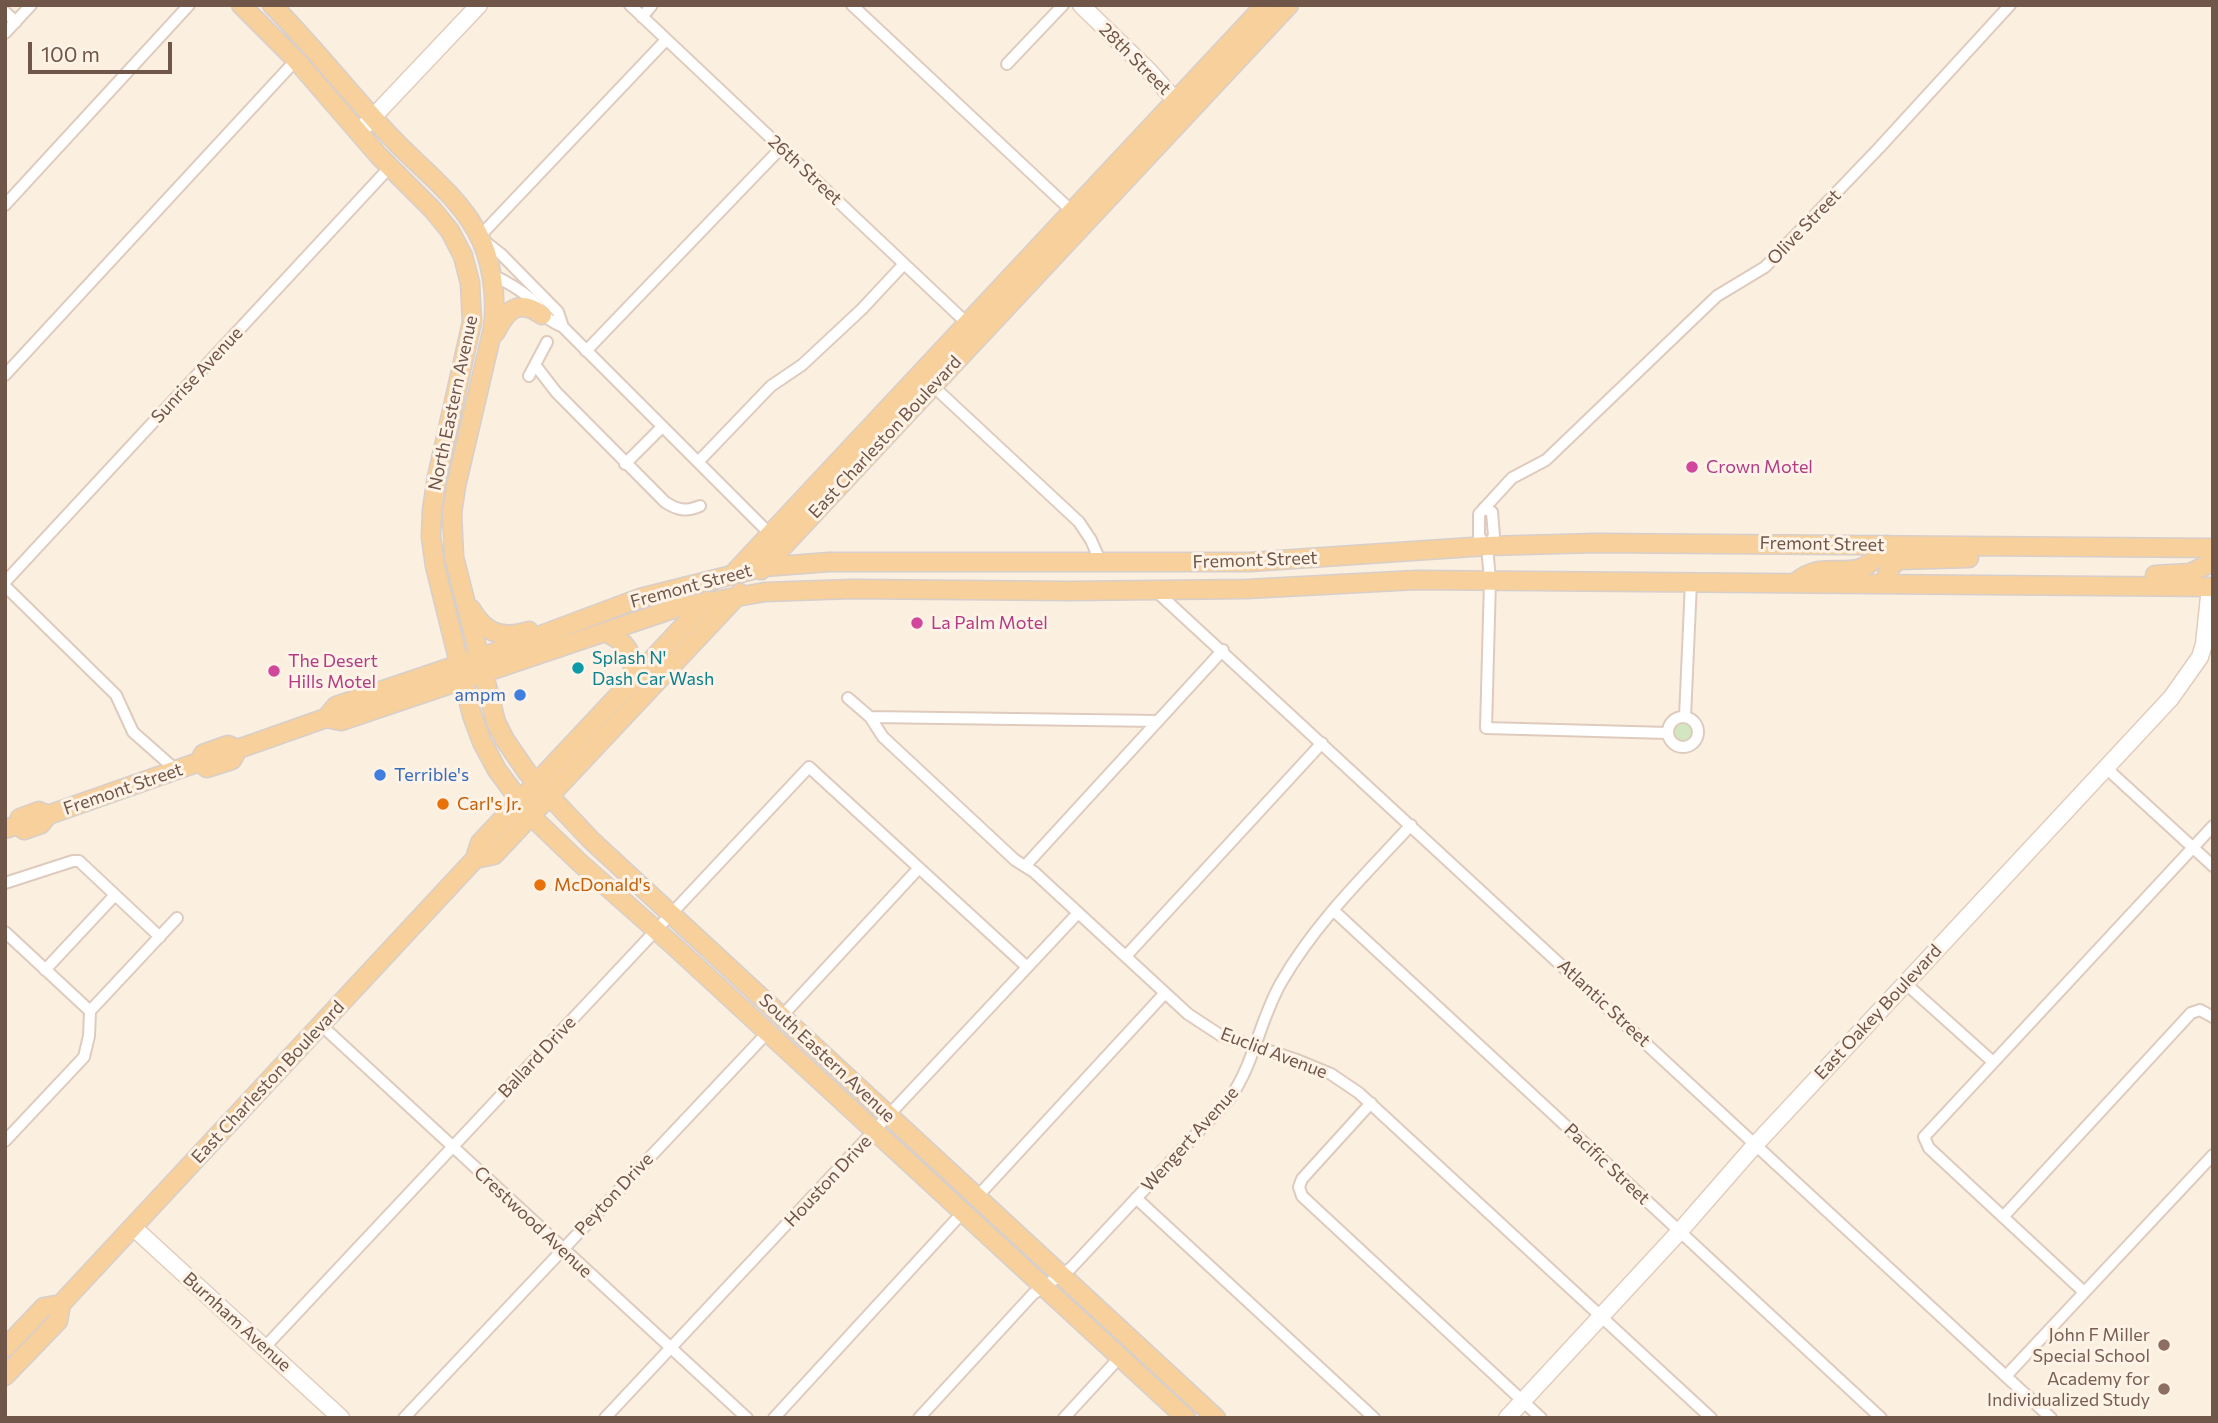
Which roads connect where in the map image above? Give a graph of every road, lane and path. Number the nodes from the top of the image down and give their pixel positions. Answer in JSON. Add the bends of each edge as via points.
{"nodes":[{"id":1,"x":31,"y":5,"type":"edge"},
{"id":2,"x":189,"y":5,"type":"edge"},
{"id":3,"x":241,"y":5,"type":"edge"},
{"id":4,"x":272,"y":5,"type":"edge"},
{"id":5,"x":480,"y":5,"type":"edge"},
{"id":6,"x":629,"y":5,"type":"edge"},
{"id":7,"x":652,"y":5,"type":"edge"},
{"id":8,"x":852,"y":5,"type":"edge"},
{"id":9,"x":1063,"y":5,"type":"edge"},
{"id":10,"x":1081,"y":5,"type":"edge"},
{"id":11,"x":1265,"y":5,"type":"edge"},
{"id":12,"x":1289,"y":5,"type":"edge"},
{"id":13,"x":2010,"y":5,"type":"edge"},
{"id":14,"x":5,"y":12,"type":"edge"},
{"id":15,"x":642,"y":17,"type":"junction"},
{"id":16,"x":16,"y":22,"type":"junction"},
{"id":17,"x":5,"y":33,"type":"edge"},
{"id":18,"x":666,"y":40,"type":"junction"},
{"id":19,"x":296,"y":60,"type":"junction"},
{"id":20,"x":1007,"y":64,"type":"dead end"},
{"id":21,"x":1182,"y":107,"type":"junction"},
{"id":22,"x":373,"y":117,"type":"junction"},
{"id":23,"x":358,"y":134,"type":"junction"},
{"id":24,"x":781,"y":148,"type":"junction"},
{"id":25,"x":389,"y":168,"type":"junction"},
{"id":26,"x":5,"y":205,"type":"edge"},
{"id":27,"x":433,"y":210,"type":"junction"},
{"id":28,"x":1078,"y":218,"type":"junction"},
{"id":29,"x":480,"y":237,"type":"junction"},
{"id":30,"x":904,"y":264,"type":"junction"},
{"id":31,"x":491,"y":274,"type":"junction"},
{"id":32,"x":542,"y":315,"type":"junction"},
{"id":33,"x":563,"y":327,"type":"junction"},
{"id":34,"x":974,"y":330,"type":"junction"},
{"id":35,"x":490,"y":342,"type":"junction"},
{"id":36,"x":547,"y":342,"type":"dead end"},
{"id":37,"x":586,"y":351,"type":"junction"},
{"id":38,"x":536,"y":366,"type":"junction"},
{"id":39,"x":5,"y":375,"type":"edge"},
{"id":40,"x":529,"y":376,"type":"dead end"},
{"id":41,"x":933,"y":386,"type":"junction"},
{"id":42,"x":454,"y":404,"type":"junction"},
{"id":43,"x":662,"y":426,"type":"junction"},
{"id":44,"x":698,"y":462,"type":"junction"},
{"id":45,"x":625,"y":464,"type":"junction"},
{"id":46,"x":700,"y":506,"type":"dead end"},
{"id":47,"x":452,"y":513,"type":"junction"},
{"id":48,"x":799,"y":530,"type":"junction"},
{"id":49,"x":771,"y":535,"type":"junction"},
{"id":50,"x":1886,"y":545,"type":"junction"},
{"id":51,"x":1487,"y":546,"type":"junction"},
{"id":52,"x":1985,"y":546,"type":"junction"},
{"id":53,"x":2213,"y":548,"type":"edge"},
{"id":54,"x":829,"y":562,"type":"junction"},
{"id":55,"x":2213,"y":562,"type":"edge"},
{"id":56,"x":1101,"y":563,"type":"junction"},
{"id":57,"x":764,"y":567,"type":"junction"},
{"id":58,"x":734,"y":573,"type":"junction"},
{"id":59,"x":1489,"y":580,"type":"junction"},
{"id":60,"x":1691,"y":582,"type":"junction"},
{"id":61,"x":1795,"y":583,"type":"junction"},
{"id":62,"x":1884,"y":583,"type":"junction"},
{"id":63,"x":5,"y":584,"type":"edge"},
{"id":64,"x":2212,"y":584,"type":"edge"},
{"id":65,"x":2123,"y":586,"type":"junction"},
{"id":66,"x":1156,"y":591,"type":"junction"},
{"id":67,"x":463,"y":593,"type":"junction"},
{"id":68,"x":738,"y":596,"type":"junction"},
{"id":69,"x":705,"y":602,"type":"junction"},
{"id":70,"x":560,"y":626,"type":"junction"},
{"id":71,"x":605,"y":632,"type":"junction"},
{"id":72,"x":1223,"y":650,"type":"junction"},
{"id":73,"x":481,"y":666,"type":"junction"},
{"id":74,"x":461,"y":673,"type":"junction"},
{"id":75,"x":631,"y":682,"type":"junction"},
{"id":76,"x":848,"y":698,"type":"dead end"},
{"id":77,"x":870,"y":717,"type":"junction"},
{"id":78,"x":1685,"y":717,"type":"junction"},
{"id":79,"x":1158,"y":721,"type":"junction"},
{"id":80,"x":1668,"y":733,"type":"junction"},
{"id":81,"x":1322,"y":743,"type":"junction"},
{"id":82,"x":2105,"y":767,"type":"junction"},
{"id":83,"x":176,"y":770,"type":"junction"},
{"id":84,"x":543,"y":790,"type":"junction"},
{"id":85,"x":525,"y":809,"type":"junction"},
{"id":86,"x":1411,"y":825,"type":"junction"},
{"id":87,"x":2213,"y":826,"type":"edge"},
{"id":88,"x":12,"y":827,"type":"edge"},
{"id":89,"x":2192,"y":848,"type":"junction"},
{"id":90,"x":1025,"y":866,"type":"junction"},
{"id":91,"x":2213,"y":866,"type":"edge"},
{"id":92,"x":919,"y":868,"type":"junction"},
{"id":93,"x":5,"y":883,"type":"edge"},
{"id":94,"x":115,"y":895,"type":"junction"},
{"id":95,"x":1333,"y":910,"type":"junction"},
{"id":96,"x":1078,"y":912,"type":"junction"},
{"id":97,"x":671,"y":915,"type":"junction"},
{"id":98,"x":177,"y":918,"type":"dead end"},
{"id":99,"x":656,"y":930,"type":"junction"},
{"id":100,"x":5,"y":932,"type":"edge"},
{"id":101,"x":160,"y":937,"type":"junction"},
{"id":102,"x":1126,"y":956,"type":"junction"},
{"id":103,"x":1027,"y":967,"type":"junction"},
{"id":104,"x":45,"y":970,"type":"junction"},
{"id":105,"x":1905,"y":983,"type":"junction"},
{"id":106,"x":1165,"y":993,"type":"junction"},
{"id":107,"x":90,"y":1011,"type":"junction"},
{"id":108,"x":782,"y":1016,"type":"junction"},
{"id":109,"x":2213,"y":1017,"type":"edge"},
{"id":110,"x":321,"y":1025,"type":"junction"},
{"id":111,"x":768,"y":1032,"type":"junction"},
{"id":112,"x":1255,"y":1048,"type":"junction"},
{"id":113,"x":1993,"y":1062,"type":"junction"},
{"id":114,"x":1371,"y":1103,"type":"junction"},
{"id":115,"x":890,"y":1116,"type":"junction"},
{"id":116,"x":876,"y":1131,"type":"junction"},
{"id":117,"x":5,"y":1141,"type":"edge"},
{"id":118,"x":1755,"y":1145,"type":"junction"},
{"id":119,"x":453,"y":1147,"type":"junction"},
{"id":120,"x":2213,"y":1155,"type":"edge"},
{"id":121,"x":977,"y":1197,"type":"junction"},
{"id":122,"x":1136,"y":1198,"type":"junction"},
{"id":123,"x":963,"y":1212,"type":"junction"},
{"id":124,"x":2003,"y":1217,"type":"junction"},
{"id":125,"x":132,"y":1227,"type":"junction"},
{"id":126,"x":1680,"y":1231,"type":"junction"},
{"id":127,"x":563,"y":1248,"type":"junction"},
{"id":128,"x":1061,"y":1275,"type":"junction"},
{"id":129,"x":1044,"y":1286,"type":"junction"},
{"id":130,"x":2084,"y":1292,"type":"junction"},
{"id":131,"x":61,"y":1304,"type":"junction"},
{"id":132,"x":1601,"y":1316,"type":"junction"},
{"id":133,"x":5,"y":1348,"type":"edge"},
{"id":134,"x":264,"y":1348,"type":"junction"},
{"id":135,"x":671,"y":1349,"type":"junction"},
{"id":136,"x":1120,"y":1357,"type":"junction"},
{"id":137,"x":5,"y":1376,"type":"edge"},
{"id":138,"x":2006,"y":1377,"type":"junction"},
{"id":139,"x":1523,"y":1401,"type":"junction"},
{"id":140,"x":1211,"y":1416,"type":"edge"},
{"id":141,"x":341,"y":1418,"type":"edge"},
{"id":142,"x":404,"y":1418,"type":"edge"},
{"id":143,"x":605,"y":1418,"type":"edge"},
{"id":144,"x":747,"y":1418,"type":"edge"},
{"id":145,"x":774,"y":1418,"type":"edge"},
{"id":146,"x":919,"y":1418,"type":"edge"},
{"id":147,"x":1064,"y":1418,"type":"edge"},
{"id":148,"x":1186,"y":1418,"type":"edge"},
{"id":149,"x":1374,"y":1418,"type":"edge"},
{"id":150,"x":1507,"y":1418,"type":"edge"},
{"id":151,"x":1541,"y":1418,"type":"edge"},
{"id":152,"x":1711,"y":1418,"type":"edge"},
{"id":153,"x":1881,"y":1418,"type":"edge"},
{"id":154,"x":2051,"y":1418,"type":"edge"}],
"edges":[{"from":1,"to":16,"type":"street"},
{"from":2,"to":26,"type":"street"},
{"from":3,"to":19,"type":"main road","name":"North Eastern Avenue"},
{"from":4,"to":22,"type":"main road","name":"North Eastern Avenue"},
{"from":5,"to":22,"type":"street"},
{"from":6,"to":15,"type":"street","name":"26th Street"},
{"from":7,"to":15,"type":"street"},
{"from":8,"to":28,"type":"street"},
{"from":9,"to":20,"type":"street"},
{"from":10,"to":21,"type":"street","name":"28th Street"},
{"from":11,"to":21,"type":"main road","name":"East Charleston Boulevard"},
{"from":12,"to":21,"type":"main road","name":"East Charleston Boulevard"},
{"from":13,"to":51,"type":"street","name":"Olive Street","via":[[1765,267],[1717,296],[1546,460],[1512,478],[1479,514],[1479,536]]},
{"from":14,"to":16,"type":"street"},
{"from":15,"to":18,"type":"street","name":"26th Street"},
{"from":16,"to":17,"type":"street"},
{"from":18,"to":24,"type":"street","name":"26th Street"},
{"from":18,"to":29,"type":"street"},
{"from":19,"to":23,"type":"main road","name":"North Eastern Avenue"},
{"from":19,"to":39,"type":"street"},
{"from":21,"to":28,"type":"main road","name":"East Charleston Boulevard"},
{"from":22,"to":23,"type":"street"},
{"from":22,"to":29,"type":"main road","name":"North Eastern Avenue","via":[[453,200]]},
{"from":23,"to":25,"type":"main road","name":"North Eastern Avenue"},
{"from":24,"to":30,"type":"street","name":"26th Street"},
{"from":24,"to":37,"type":"street"},
{"from":25,"to":27,"type":"main road","name":"North Eastern Avenue"},
{"from":25,"to":63,"type":"street","name":"Sunrise Avenue"},
{"from":27,"to":31,"type":"main road","via":[[457,225],[478,270]]},
{"from":27,"to":42,"type":"main road","name":"North Eastern Avenue","via":[[458,245],[472,299],[472,322]]},
{"from":28,"to":34,"type":"main road","name":"East Charleston Boulevard"},
{"from":29,"to":31,"type":"main road","name":"North Eastern Avenue"},
{"from":29,"to":33,"type":"street","via":[[558,312]]},
{"from":30,"to":34,"type":"street","name":"26th Street"},
{"from":30,"to":44,"type":"street","via":[[802,365],[771,386]]},
{"from":31,"to":32,"type":"street","via":[[524,293],[540,307]]},
{"from":31,"to":35,"type":"main road","name":"North Eastern Avenue","via":[[495,313]]},
{"from":32,"to":33,"type":"street"},
{"from":32,"to":35,"type":"main road","via":[[526,306],[512,310]]},
{"from":33,"to":37,"type":"street"},
{"from":34,"to":41,"type":"main road","name":"East Charleston Boulevard"},
{"from":34,"to":49,"type":"main road","name":"East Charleston Boulevard"},
{"from":35,"to":47,"type":"main road","name":"North Eastern Avenue"},
{"from":36,"to":38,"type":"street"},
{"from":37,"to":43,"type":"street"},
{"from":38,"to":40,"type":"street"},
{"from":38,"to":45,"type":"street"},
{"from":41,"to":48,"type":"main road","name":"East Charleston Boulevard"},
{"from":41,"to":56,"type":"street","via":[[1079,522]]},
{"from":42,"to":47,"type":"main road","via":[[444,491]]},
{"from":42,"to":74,"type":"main road","name":"North Eastern Avenue","via":[[433,495],[431,537]]},
{"from":43,"to":44,"type":"street"},
{"from":43,"to":45,"type":"street"},
{"from":44,"to":49,"type":"street"},
{"from":45,"to":46,"type":"street","via":[[674,508]]},
{"from":47,"to":67,"type":"main road","name":"North Eastern Avenue","via":[[452,542]]},
{"from":48,"to":54,"type":"main road","via":[[804,550]]},
{"from":48,"to":57,"type":"main road","name":"East Charleston Boulevard"},
{"from":49,"to":58,"type":"main road","name":"East Charleston Boulevard"},
{"from":50,"to":51,"type":"main road","name":"Fremont Street"},
{"from":50,"to":52,"type":"main road","name":"Fremont Street"},
{"from":50,"to":61,"type":"main road","via":[[1880,556],[1859,570],[1814,570]]},
{"from":51,"to":56,"type":"main road","name":"Fremont Street","via":[[1250,562]]},
{"from":51,"to":59,"type":"street","name":"Olive Street"},
{"from":52,"to":53,"type":"main road","name":"Fremont Street"},
{"from":52,"to":62,"type":"main road","via":[[1970,558],[1899,560]]},
{"from":54,"to":56,"type":"main road","name":"Fremont Street"},
{"from":54,"to":57,"type":"main road","name":"Fremont Street"},
{"from":55,"to":65,"type":"main road","via":[[2190,573],[2133,578]]},
{"from":57,"to":58,"type":"main road","name":"Fremont Street"},
{"from":57,"to":68,"type":"main road","name":"East Charleston Boulevard"},
{"from":58,"to":69,"type":"main road","name":"East Charleston Boulevard"},
{"from":58,"to":70,"type":"main road","name":"Fremont Street"},
{"from":59,"to":60,"type":"main road","name":"Fremont Street"},
{"from":59,"to":66,"type":"main road","name":"Fremont Street"},
{"from":59,"to":80,"type":"street","name":"Olive Street","via":[[1486,728]]},
{"from":60,"to":61,"type":"main road","name":"Fremont Street"},
{"from":60,"to":78,"type":"street"},
{"from":61,"to":62,"type":"main road","name":"Fremont Street"},
{"from":62,"to":65,"type":"main road","name":"Fremont Street"},
{"from":63,"to":83,"type":"street","via":[[114,693],[132,732]]},
{"from":64,"to":65,"type":"main road","name":"Fremont Street"},
{"from":64,"to":82,"type":"street","name":"East Oakey Boulevard","via":[[2204,643],[2194,667]]},
{"from":66,"to":68,"type":"main road","name":"Fremont Street","via":[[852,589]]},
{"from":66,"to":72,"type":"street","name":"Atlantic Street"},
{"from":67,"to":70,"type":"main road","via":[[477,619],[494,633],[510,636],[545,625]]},
{"from":67,"to":73,"type":"main road","name":"North Eastern Avenue"},
{"from":68,"to":69,"type":"main road","name":"Fremont Street"},
{"from":68,"to":84,"type":"main road","name":"East Charleston Boulevard"},
{"from":69,"to":71,"type":"main road","name":"Fremont Street"},
{"from":69,"to":75,"type":"main road","name":"East Charleston Boulevard"},
{"from":70,"to":73,"type":"main road","name":"Fremont Street"},
{"from":71,"to":73,"type":"main road","name":"Fremont Street"},
{"from":71,"to":75,"type":"main road","via":[[623,642],[633,657]]},
{"from":72,"to":79,"type":"street"},
{"from":72,"to":81,"type":"street","name":"Atlantic Street"},
{"from":73,"to":74,"type":"main road","name":"Fremont Street"},
{"from":73,"to":84,"type":"main road","name":"South Eastern Avenue","via":[[501,732]]},
{"from":74,"to":83,"type":"main road","name":"Fremont Street","via":[[341,721],[326,718],[238,749],[228,745]]},
{"from":74,"to":85,"type":"main road","name":"South Eastern Avenue","via":[[481,741]]},
{"from":75,"to":84,"type":"main road","name":"East Charleston Boulevard"},
{"from":76,"to":77,"type":"street","name":"Euclid Avenue"},
{"from":77,"to":79,"type":"street"},
{"from":77,"to":90,"type":"street","name":"Euclid Avenue","via":[[883,737]]},
{"from":78,"to":80,"type":"street","via":[[1675,719]]},
{"from":78,"to":80,"type":"street","via":[[1698,731],[1691,744],[1677,746]]},
{"from":79,"to":90,"type":"street"},
{"from":81,"to":86,"type":"street","name":"Atlantic Street"},
{"from":81,"to":102,"type":"street"},
{"from":82,"to":89,"type":"street"},
{"from":82,"to":105,"type":"street","name":"East Oakey Boulevard"},
{"from":83,"to":88,"type":"main road","name":"Fremont Street","via":[[48,815],[41,824],[24,830]]},
{"from":84,"to":85,"type":"main road","name":"East Charleston Boulevard"},
{"from":84,"to":97,"type":"main road","name":"South Eastern Avenue"},
{"from":85,"to":99,"type":"main road","name":"South Eastern Avenue"},
{"from":85,"to":110,"type":"main road","name":"East Charleston Boulevard","via":[[494,855],[475,859]]},
{"from":86,"to":95,"type":"street","name":"Wengert Avenue"},
{"from":86,"to":118,"type":"street","name":"Atlantic Street"},
{"from":87,"to":89,"type":"street"},
{"from":89,"to":91,"type":"street"},
{"from":89,"to":113,"type":"street"},
{"from":90,"to":96,"type":"street","name":"Euclid Avenue"},
{"from":92,"to":97,"type":"street","name":"Ballard Drive","via":[[809,767]]},
{"from":92,"to":103,"type":"street"},
{"from":92,"to":108,"type":"street"},
{"from":93,"to":94,"type":"street","via":[[79,861]]},
{"from":94,"to":101,"type":"street"},
{"from":94,"to":104,"type":"street"},
{"from":95,"to":112,"type":"street","name":"Wengert Avenue","via":[[1280,984]]},
{"from":95,"to":126,"type":"street","name":"Pacific Street"},
{"from":96,"to":102,"type":"street","name":"Euclid Avenue"},
{"from":96,"to":103,"type":"street","name":"Houston Drive"},
{"from":97,"to":99,"type":"street","name":"Ballard Drive"},
{"from":97,"to":108,"type":"main road","name":"South Eastern Avenue"},
{"from":98,"to":101,"type":"street"},
{"from":99,"to":111,"type":"main road","name":"South Eastern Avenue"},
{"from":99,"to":119,"type":"street","name":"Ballard Drive"},
{"from":100,"to":104,"type":"street"},
{"from":101,"to":107,"type":"street"},
{"from":102,"to":106,"type":"street","name":"Euclid Avenue"},
{"from":103,"to":115,"type":"street","name":"Houston Drive"},
{"from":104,"to":107,"type":"street"},
{"from":105,"to":113,"type":"street"},
{"from":105,"to":118,"type":"street","name":"East Oakey Boulevard"},
{"from":106,"to":112,"type":"street","name":"Euclid Avenue","via":[[1220,1035]]},
{"from":106,"to":121,"type":"street"},
{"from":107,"to":117,"type":"street","via":[[84,1057]]},
{"from":108,"to":115,"type":"main road","name":"South Eastern Avenue"},
{"from":109,"to":124,"type":"street","via":[[2200,1010],[2191,1013]]},
{"from":110,"to":119,"type":"street","name":"Crestwood Avenue"},
{"from":110,"to":125,"type":"main road","name":"East Charleston Boulevard"},
{"from":111,"to":116,"type":"main road","name":"South Eastern Avenue"},
{"from":111,"to":127,"type":"street","name":"Peyton Drive"},
{"from":112,"to":114,"type":"street","name":"Euclid Avenue","via":[[1331,1074]]},
{"from":112,"to":122,"type":"street","name":"Wengert Avenue","via":[[1230,1098]]},
{"from":113,"to":124,"type":"street","via":[[1924,1137]]},
{"from":114,"to":132,"type":"street","name":"Euclid Avenue"},
{"from":114,"to":139,"type":"street","via":[[1302,1179],[1303,1196]]},
{"from":115,"to":116,"type":"street","name":"Houston Drive"},
{"from":115,"to":121,"type":"main road","name":"South Eastern Avenue"},
{"from":116,"to":123,"type":"main road","name":"South Eastern Avenue"},
{"from":116,"to":135,"type":"street","name":"Houston Drive"},
{"from":118,"to":126,"type":"street","name":"East Oakey Boulevard"},
{"from":118,"to":138,"type":"street","name":"Atlantic Street"},
{"from":119,"to":127,"type":"street","name":"Crestwood Avenue"},
{"from":119,"to":134,"type":"street","name":"Ballard Drive"},
{"from":120,"to":130,"type":"street"},
{"from":121,"to":128,"type":"main road","name":"South Eastern Avenue"},
{"from":122,"to":128,"type":"street","name":"Wengert Avenue"},
{"from":122,"to":149,"type":"street"},
{"from":123,"to":129,"type":"main road","name":"South Eastern Avenue"},
{"from":123,"to":145,"type":"street"},
{"from":124,"to":130,"type":"street"},
{"from":125,"to":131,"type":"main road","name":"East Charleston Boulevard"},
{"from":125,"to":134,"type":"street","name":"Burnham Avenue"},
{"from":126,"to":132,"type":"street","name":"East Oakey Boulevard"},
{"from":126,"to":153,"type":"street","name":"Pacific Street"},
{"from":127,"to":135,"type":"street","name":"Crestwood Avenue"},
{"from":127,"to":142,"type":"street","name":"Peyton Drive"},
{"from":128,"to":129,"type":"street","name":"Wengert Avenue"},
{"from":128,"to":140,"type":"main road","name":"South Eastern Avenue"},
{"from":129,"to":136,"type":"main road","name":"South Eastern Avenue"},
{"from":129,"to":146,"type":"street","name":"Wengert Avenue"},
{"from":130,"to":138,"type":"street"},
{"from":131,"to":133,"type":"main road","name":"East Charleston Boulevard","via":[[44,1307]]},
{"from":131,"to":137,"type":"main road","name":"East Charleston Boulevard","via":[[58,1321]]},
{"from":132,"to":139,"type":"street","name":"East Oakey Boulevard"},
{"from":132,"to":152,"type":"street","name":"Euclid Avenue"},
{"from":134,"to":141,"type":"street","name":"Burnham Avenue"},
{"from":135,"to":143,"type":"street","name":"Houston Drive"},
{"from":135,"to":144,"type":"street","name":"Crestwood Avenue"},
{"from":136,"to":147,"type":"street"},
{"from":136,"to":148,"type":"main road","name":"South Eastern Avenue"},
{"from":138,"to":154,"type":"street","name":"Atlantic Street"},
{"from":139,"to":150,"type":"street","name":"East Oakey Boulevard"},
{"from":139,"to":151,"type":"street"}]}
